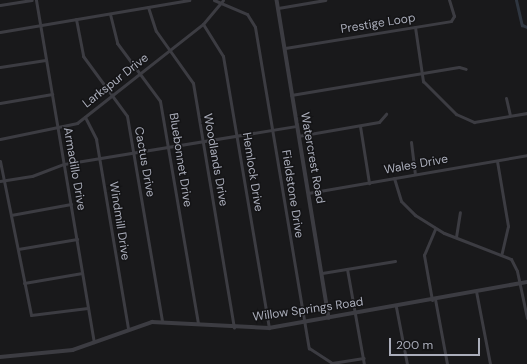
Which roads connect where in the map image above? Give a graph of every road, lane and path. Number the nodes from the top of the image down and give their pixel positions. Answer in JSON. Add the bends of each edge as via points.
{"nodes":[{"id":1,"x":32,"y":0,"type":"edge"},
{"id":2,"x":36,"y":0,"type":"edge"},
{"id":3,"x":188,"y":0,"type":"edge"},
{"id":4,"x":214,"y":0,"type":"edge"},
{"id":5,"x":277,"y":0,"type":"edge"},
{"id":6,"x":325,"y":0,"type":"edge"},
{"id":7,"x":449,"y":0,"type":"edge"},
{"id":8,"x":222,"y":1,"type":"edge"},
{"id":9,"x":0,"y":5,"type":"edge"},
{"id":10,"x":148,"y":7,"type":"junction"},
{"id":11,"x":278,"y":8,"type":"junction"},
{"id":12,"x":110,"y":14,"type":"junction"},
{"id":13,"x":76,"y":19,"type":"junction"},
{"id":14,"x":203,"y":24,"type":"junction"},
{"id":15,"x":40,"y":25,"type":"junction"},
{"id":16,"x":415,"y":27,"type":"junction"},
{"id":17,"x":0,"y":32,"type":"edge"},
{"id":18,"x":285,"y":48,"type":"junction"},
{"id":19,"x":170,"y":50,"type":"junction"},
{"id":20,"x":45,"y":60,"type":"junction"},
{"id":21,"x":0,"y":68,"type":"edge"},
{"id":22,"x":466,"y":69,"type":"dead end"},
{"id":23,"x":141,"y":73,"type":"junction"},
{"id":24,"x":421,"y":74,"type":"junction"},
{"id":25,"x":52,"y":94,"type":"junction"},
{"id":26,"x":113,"y":95,"type":"junction"},
{"id":27,"x":291,"y":95,"type":"junction"},
{"id":28,"x":506,"y":98,"type":"dead end"},
{"id":29,"x":0,"y":103,"type":"edge"},
{"id":30,"x":527,"y":112,"type":"edge"},
{"id":31,"x":386,"y":114,"type":"dead end"},
{"id":32,"x":510,"y":116,"type":"junction"},
{"id":33,"x":85,"y":117,"type":"junction"},
{"id":34,"x":297,"y":126,"type":"junction"},
{"id":35,"x":360,"y":126,"type":"junction"},
{"id":36,"x":58,"y":130,"type":"junction"},
{"id":37,"x":272,"y":131,"type":"junction"},
{"id":38,"x":237,"y":136,"type":"junction"},
{"id":39,"x":298,"y":136,"type":"junction"},
{"id":40,"x":0,"y":139,"type":"edge"},
{"id":41,"x":203,"y":142,"type":"junction"},
{"id":42,"x":410,"y":142,"type":"dead end"},
{"id":43,"x":169,"y":148,"type":"junction"},
{"id":44,"x":134,"y":154,"type":"junction"},
{"id":45,"x":527,"y":155,"type":"edge"},
{"id":46,"x":100,"y":160,"type":"junction"},
{"id":47,"x":497,"y":160,"type":"junction"},
{"id":48,"x":0,"y":161,"type":"edge"},
{"id":49,"x":64,"y":164,"type":"junction"},
{"id":50,"x":415,"y":174,"type":"junction"},
{"id":51,"x":394,"y":178,"type":"junction"},
{"id":52,"x":2,"y":181,"type":"edge"},
{"id":53,"x":369,"y":183,"type":"junction"},
{"id":54,"x":308,"y":193,"type":"junction"},
{"id":55,"x":71,"y":204,"type":"junction"},
{"id":56,"x":460,"y":212,"type":"dead end"},
{"id":57,"x":11,"y":215,"type":"junction"},
{"id":58,"x":435,"y":229,"type":"junction"},
{"id":59,"x":456,"y":237,"type":"junction"},
{"id":60,"x":77,"y":239,"type":"junction"},
{"id":61,"x":18,"y":249,"type":"junction"},
{"id":62,"x":502,"y":253,"type":"junction"},
{"id":63,"x":395,"y":261,"type":"dead end"},
{"id":64,"x":347,"y":268,"type":"junction"},
{"id":65,"x":82,"y":273,"type":"junction"},
{"id":66,"x":322,"y":273,"type":"junction"},
{"id":67,"x":527,"y":282,"type":"edge"},
{"id":68,"x":24,"y":283,"type":"junction"},
{"id":69,"x":520,"y":283,"type":"junction"},
{"id":70,"x":476,"y":291,"type":"junction"},
{"id":71,"x":434,"y":299,"type":"junction"},
{"id":72,"x":396,"y":307,"type":"junction"},
{"id":73,"x":88,"y":308,"type":"junction"},
{"id":74,"x":356,"y":314,"type":"junction"},
{"id":75,"x":329,"y":318,"type":"junction"},
{"id":76,"x":527,"y":318,"type":"edge"},
{"id":77,"x":162,"y":321,"type":"junction"},
{"id":78,"x":304,"y":323,"type":"junction"},
{"id":79,"x":198,"y":324,"type":"junction"},
{"id":80,"x":234,"y":328,"type":"junction"},
{"id":81,"x":269,"y":328,"type":"junction"},
{"id":82,"x":128,"y":329,"type":"junction"},
{"id":83,"x":94,"y":342,"type":"junction"},
{"id":84,"x":0,"y":357,"type":"edge"},
{"id":85,"x":364,"y":358,"type":"junction"},
{"id":86,"x":364,"y":364,"type":"edge"},
{"id":87,"x":407,"y":364,"type":"edge"},
{"id":88,"x":447,"y":364,"type":"edge"},
{"id":89,"x":490,"y":364,"type":"edge"}],
"edges":[{"from":1,"to":9,"type":"street"},
{"from":2,"to":15,"type":"street","name":"Armadillo Drive"},
{"from":3,"to":10,"type":"street"},
{"from":4,"to":8,"type":"street","name":"Fieldstone Drive"},
{"from":5,"to":11,"type":"street","name":"Watercrest Road"},
{"from":6,"to":11,"type":"street"},
{"from":7,"to":16,"type":"street","name":"Prestige Loop","via":[[454,16],[451,21]]},
{"from":8,"to":14,"type":"street","name":"Larkspur Drive"},
{"from":8,"to":37,"type":"street","name":"Fieldstone Drive","via":[[247,14],[254,23]]},
{"from":10,"to":12,"type":"street"},
{"from":10,"to":19,"type":"street","name":"Woodlands Drive","via":[[156,31]]},
{"from":11,"to":18,"type":"street","name":"Watercrest Road"},
{"from":12,"to":13,"type":"street"},
{"from":12,"to":23,"type":"street","name":"Bluebonnet Drive","via":[[117,42]]},
{"from":13,"to":15,"type":"street"},
{"from":13,"to":26,"type":"street","name":"Cactus Drive","via":[[83,56]]},
{"from":14,"to":19,"type":"street","name":"Larkspur Drive"},
{"from":14,"to":38,"type":"street","name":"Hemlock Drive","via":[[223,56]]},
{"from":15,"to":17,"type":"street"},
{"from":15,"to":20,"type":"street","name":"Armadillo Drive"},
{"from":16,"to":18,"type":"street","name":"Prestige Loop"},
{"from":16,"to":24,"type":"street"},
{"from":18,"to":27,"type":"street","name":"Watercrest Road"},
{"from":19,"to":23,"type":"street","name":"Larkspur Drive"},
{"from":19,"to":41,"type":"street","name":"Woodlands Drive","via":[[193,82]]},
{"from":20,"to":21,"type":"street"},
{"from":20,"to":25,"type":"street","name":"Armadillo Drive"},
{"from":22,"to":24,"type":"street"},
{"from":23,"to":26,"type":"street","name":"Larkspur Drive"},
{"from":23,"to":43,"type":"street","name":"Bluebonnet Drive","via":[[160,101]]},
{"from":24,"to":27,"type":"street"},
{"from":24,"to":32,"type":"street","via":[[434,96],[465,120],[482,121]]},
{"from":25,"to":29,"type":"street"},
{"from":25,"to":36,"type":"street","name":"Armadillo Drive"},
{"from":26,"to":33,"type":"street","name":"Larkspur Drive"},
{"from":26,"to":44,"type":"street","name":"Cactus Drive","via":[[126,114]]},
{"from":27,"to":34,"type":"street","name":"Watercrest Road"},
{"from":28,"to":32,"type":"street"},
{"from":30,"to":32,"type":"street"},
{"from":31,"to":35,"type":"street","via":[[384,120]]},
{"from":33,"to":36,"type":"street","name":"Larkspur Drive"},
{"from":33,"to":46,"type":"street","name":"Windmill Drive","via":[[94,130]]},
{"from":34,"to":37,"type":"street"},
{"from":34,"to":39,"type":"street","name":"Watercrest Road"},
{"from":35,"to":39,"type":"street"},
{"from":35,"to":53,"type":"street"},
{"from":36,"to":40,"type":"street","name":"Larkspur Drive"},
{"from":36,"to":49,"type":"street","name":"Armadillo Drive"},
{"from":37,"to":38,"type":"street"},
{"from":37,"to":78,"type":"street","name":"Fieldstone Drive"},
{"from":38,"to":41,"type":"street"},
{"from":38,"to":81,"type":"street","name":"Hemlock Drive"},
{"from":39,"to":54,"type":"street","name":"Watercrest Road"},
{"from":41,"to":43,"type":"street"},
{"from":41,"to":80,"type":"street","name":"Woodlands Drive"},
{"from":42,"to":50,"type":"street"},
{"from":43,"to":44,"type":"street"},
{"from":43,"to":79,"type":"street","name":"Bluebonnet Drive"},
{"from":44,"to":46,"type":"street"},
{"from":44,"to":77,"type":"street","name":"Cactus Drive"},
{"from":45,"to":47,"type":"street","name":"Wales Drive"},
{"from":46,"to":49,"type":"street"},
{"from":46,"to":82,"type":"street","name":"Windmill Drive"},
{"from":47,"to":50,"type":"street","name":"Wales Drive"},
{"from":47,"to":62,"type":"street","via":[[508,226]]},
{"from":48,"to":52,"type":"street"},
{"from":49,"to":52,"type":"street"},
{"from":49,"to":55,"type":"street","name":"Armadillo Drive"},
{"from":50,"to":51,"type":"street","name":"Wales Drive"},
{"from":51,"to":53,"type":"street","name":"Wales Drive"},
{"from":51,"to":58,"type":"street","via":[[407,210]]},
{"from":52,"to":57,"type":"street"},
{"from":53,"to":54,"type":"street","name":"Wales Drive"},
{"from":54,"to":66,"type":"street","name":"Watercrest Road"},
{"from":55,"to":57,"type":"street"},
{"from":55,"to":60,"type":"street","name":"Armadillo Drive"},
{"from":56,"to":59,"type":"street"},
{"from":57,"to":61,"type":"street"},
{"from":58,"to":59,"type":"street"},
{"from":58,"to":71,"type":"street","via":[[424,255]]},
{"from":59,"to":62,"type":"street"},
{"from":60,"to":61,"type":"street"},
{"from":60,"to":65,"type":"street","name":"Armadillo Drive"},
{"from":61,"to":68,"type":"street"},
{"from":62,"to":69,"type":"street","via":[[514,263]]},
{"from":63,"to":64,"type":"street"},
{"from":64,"to":66,"type":"street"},
{"from":64,"to":74,"type":"street"},
{"from":65,"to":68,"type":"street"},
{"from":65,"to":73,"type":"street","name":"Armadillo Drive"},
{"from":66,"to":75,"type":"street","name":"Watercrest Road"},
{"from":67,"to":69,"type":"street","name":"Willow Springs Road"},
{"from":68,"to":73,"type":"street","via":[[32,316]]},
{"from":69,"to":70,"type":"street","name":"Willow Springs Road"},
{"from":69,"to":76,"type":"street"},
{"from":70,"to":71,"type":"street","name":"Willow Springs Road"},
{"from":70,"to":89,"type":"street"},
{"from":71,"to":72,"type":"street","name":"Willow Springs Road"},
{"from":71,"to":88,"type":"street"},
{"from":72,"to":74,"type":"street","name":"Willow Springs Road"},
{"from":72,"to":87,"type":"street"},
{"from":73,"to":83,"type":"street","name":"Armadillo Drive"},
{"from":74,"to":75,"type":"street","name":"Willow Springs Road"},
{"from":74,"to":85,"type":"street"},
{"from":75,"to":78,"type":"street","name":"Willow Springs Road"},
{"from":77,"to":79,"type":"street","name":"Willow Springs Road"},
{"from":77,"to":82,"type":"street","name":"Willow Springs Road"},
{"from":78,"to":81,"type":"street","name":"Willow Springs Road"},
{"from":78,"to":85,"type":"street","name":"Fieldstone Drive","via":[[307,344],[315,354],[335,363]]},
{"from":79,"to":80,"type":"street","name":"Willow Springs Road"},
{"from":80,"to":81,"type":"street","name":"Willow Springs Road"},
{"from":82,"to":83,"type":"street","name":"Willow Springs Road"},
{"from":83,"to":84,"type":"street","name":"Willow Springs Road","via":[[61,353],[19,352]]},
{"from":85,"to":86,"type":"street"}]}
